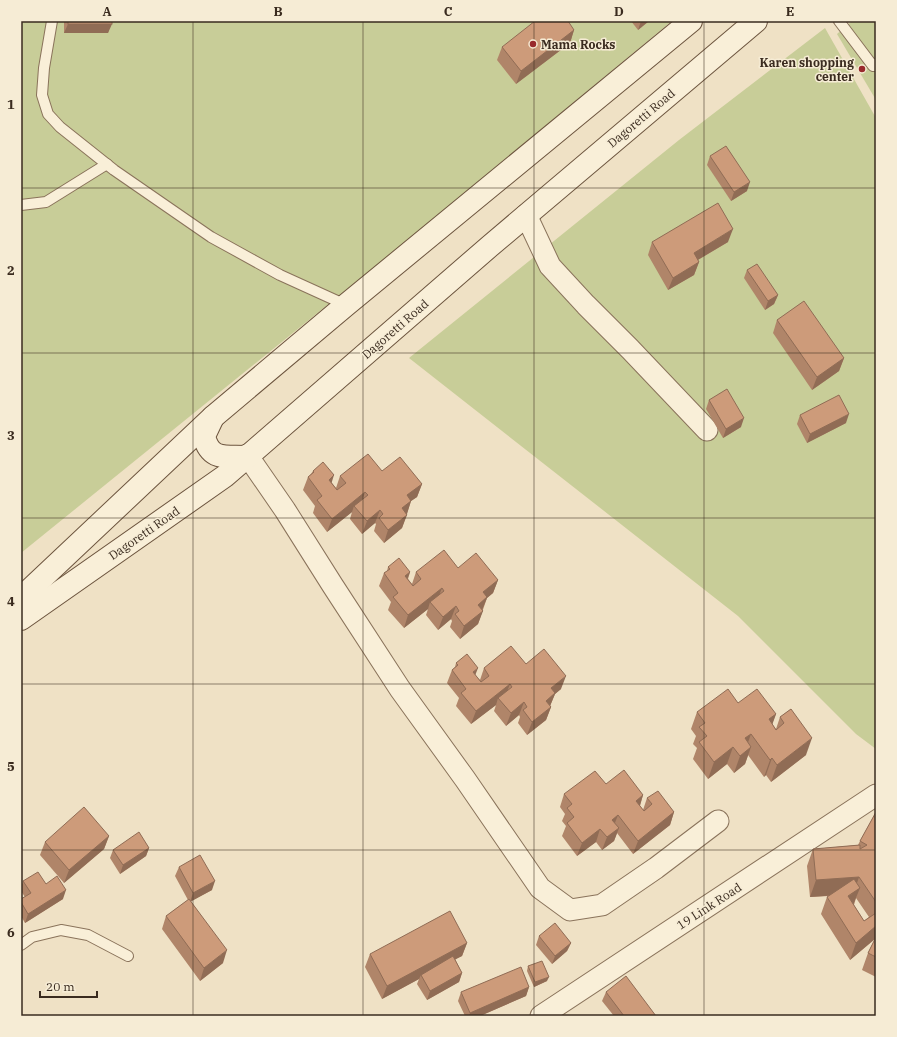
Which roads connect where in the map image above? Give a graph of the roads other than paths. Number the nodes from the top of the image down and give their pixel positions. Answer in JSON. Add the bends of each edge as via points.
{"nodes":[{"id":1,"x":52,"y":21,"type":"edge"},
{"id":2,"x":691,"y":21,"type":"edge"},
{"id":3,"x":756,"y":21,"type":"edge"},
{"id":4,"x":839,"y":21,"type":"edge"},
{"id":5,"x":874,"y":65,"type":"edge"},
{"id":6,"x":106,"y":164,"type":"junction"},
{"id":7,"x":21,"y":205,"type":"edge"},
{"id":8,"x":526,"y":216,"type":"junction"},
{"id":9,"x":346,"y":305,"type":"junction"},
{"id":10,"x":213,"y":417,"type":"junction"},
{"id":11,"x":707,"y":430,"type":"dead end"},
{"id":12,"x":247,"y":456,"type":"junction"},
{"id":13,"x":21,"y":598,"type":"edge"},
{"id":14,"x":21,"y":619,"type":"edge"},
{"id":15,"x":876,"y":795,"type":"edge"},
{"id":16,"x":718,"y":821,"type":"dead end"},
{"id":17,"x":21,"y":945,"type":"edge"},
{"id":18,"x":128,"y":956,"type":"dead end"},
{"id":19,"x":541,"y":1016,"type":"edge"}],
"edges":[{"from":1,"to":6,"type":"lane","via":[[42,95],[48,114],[60,127]]},
{"from":2,"to":9,"type":"main road"},
{"from":3,"to":8,"type":"main road","name":"Dagoretti Road"},
{"from":4,"to":5,"type":"lane"},
{"from":6,"to":7,"type":"lane","via":[[46,202]]},
{"from":6,"to":9,"type":"lane","via":[[211,237],[280,275]]},
{"from":8,"to":11,"type":"street","via":[[550,266]]},
{"from":8,"to":12,"type":"main road","name":"Dagoretti Road"},
{"from":9,"to":10,"type":"main road"},
{"from":10,"to":12,"type":"main road","via":[[204,436],[209,450],[223,456]]},
{"from":10,"to":13,"type":"main road"},
{"from":12,"to":14,"type":"main road","name":"Dagoretti Road","via":[[225,476]]},
{"from":12,"to":16,"type":"street","via":[[285,510],[400,689],[540,888],[570,910],[602,905]]},
{"from":15,"to":19,"type":"street","name":"19 Link Road"},
{"from":17,"to":18,"type":"lane","via":[[32,936],[61,930],[88,935]]}]}
